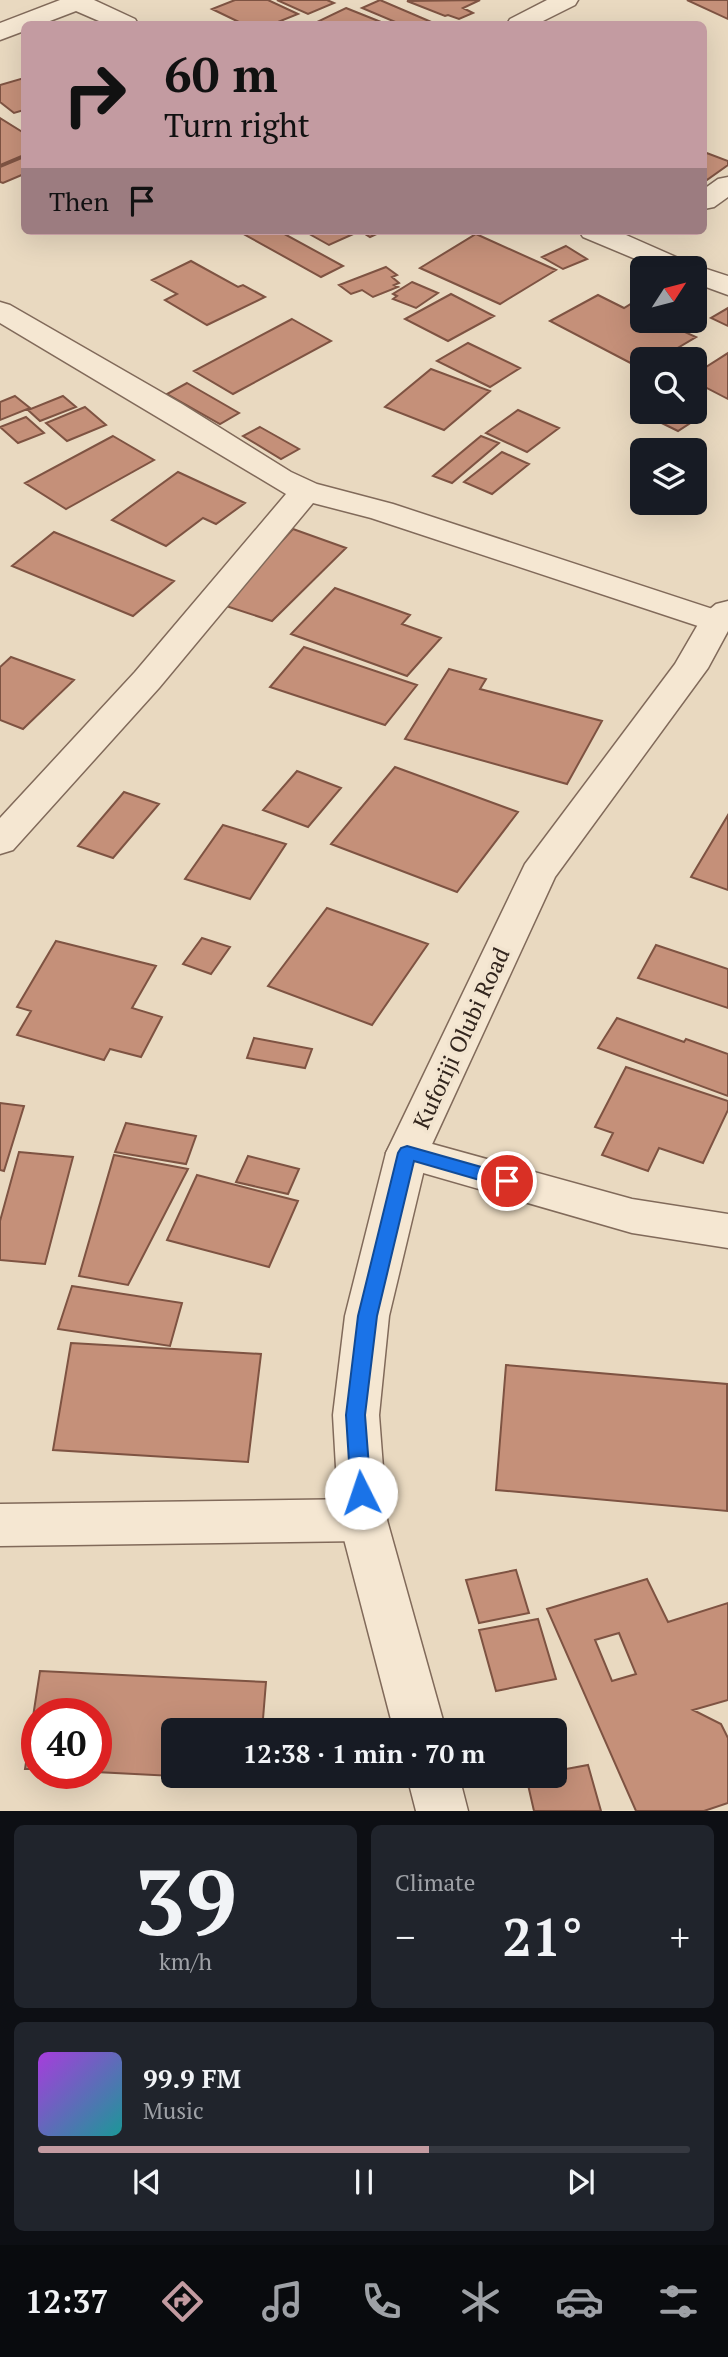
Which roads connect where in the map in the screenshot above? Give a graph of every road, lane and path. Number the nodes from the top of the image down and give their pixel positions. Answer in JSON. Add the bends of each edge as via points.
{"nodes":[{"id":1,"x":566,"y":0,"type":"edge"},
{"id":2,"x":79,"y":1,"type":"edge"},
{"id":3,"x":28,"y":21,"type":"edge"},
{"id":4,"x":120,"y":21,"type":"edge"},
{"id":5,"x":525,"y":21,"type":"edge"},
{"id":6,"x":21,"y":24,"type":"edge"},
{"id":7,"x":0,"y":32,"type":"edge"},
{"id":8,"x":728,"y":185,"type":"edge"},
{"id":9,"x":707,"y":199,"type":"edge"},
{"id":10,"x":602,"y":235,"type":"edge"},
{"id":11,"x":668,"y":235,"type":"edge"},
{"id":12,"x":650,"y":255,"type":"joint"},
{"id":13,"x":707,"y":278,"type":"edge"},
{"id":14,"x":728,"y":286,"type":"edge"},
{"id":15,"x":0,"y":311,"type":"edge"},
{"id":16,"x":306,"y":491,"type":"junction"},
{"id":17,"x":722,"y":616,"type":"edge"},
{"id":18,"x":0,"y":841,"type":"edge"},
{"id":19,"x":407,"y":1153,"type":"junction"},
{"id":20,"x":728,"y":1231,"type":"edge"},
{"id":21,"x":363,"y":1520,"type":"junction"},
{"id":22,"x":0,"y":1525,"type":"edge"},
{"id":23,"x":416,"y":1718,"type":"edge"},
{"id":24,"x":436,"y":1788,"type":"edge"},
{"id":25,"x":442,"y":1811,"type":"edge"}],
"edges":[{"from":1,"to":5,"type":"street"},
{"from":2,"to":3,"type":"street"},
{"from":2,"to":4,"type":"street"},
{"from":6,"to":7,"type":"street"},
{"from":8,"to":9,"type":"street"},
{"from":10,"to":12,"type":"street"},
{"from":11,"to":12,"type":"street"},
{"from":13,"to":14,"type":"street"},
{"from":15,"to":16,"type":"street"},
{"from":16,"to":17,"type":"street"},
{"from":16,"to":18,"type":"street","via":[[147,680]]},
{"from":17,"to":19,"type":"street","name":"Kuforiji Olubi Road","via":[[691,668],[538,873]]},
{"from":19,"to":20,"type":"street","via":[[632,1216]]},
{"from":19,"to":21,"type":"street","name":"Kuforiji Olubi Road","via":[[368,1316],[360,1378],[356,1415]]},
{"from":21,"to":22,"type":"street"},
{"from":21,"to":23,"type":"street","name":"Kuforiji Olubi Road"},
{"from":24,"to":25,"type":"street"}]}
